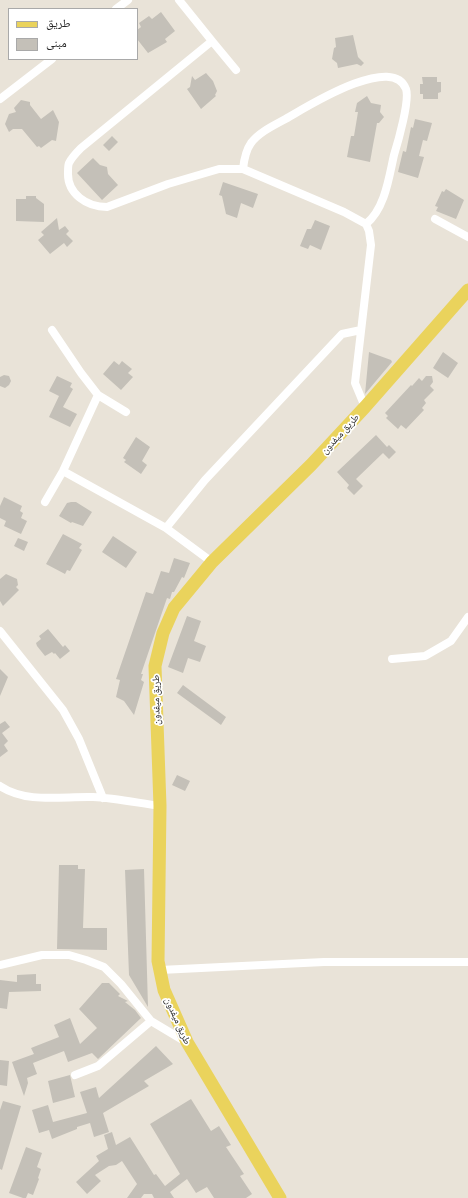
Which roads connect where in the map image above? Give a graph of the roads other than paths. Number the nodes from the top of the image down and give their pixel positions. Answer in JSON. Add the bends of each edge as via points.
{"nodes":[{"id":1,"x":128,"y":0,"type":"edge"},
{"id":2,"x":179,"y":0,"type":"edge"},
{"id":3,"x":117,"y":8,"type":"edge"},
{"id":4,"x":212,"y":41,"type":"junction"},
{"id":5,"x":51,"y":60,"type":"edge"},
{"id":6,"x":236,"y":70,"type":"dead end"},
{"id":7,"x":0,"y":99,"type":"edge"},
{"id":8,"x":242,"y":169,"type":"junction"},
{"id":9,"x":435,"y":219,"type":"dead end"},
{"id":10,"x":366,"y":224,"type":"junction"},
{"id":11,"x":468,"y":238,"type":"edge"},
{"id":12,"x":468,"y":290,"type":"edge"},
{"id":13,"x":52,"y":330,"type":"dead end"},
{"id":14,"x":360,"y":330,"type":"junction"},
{"id":15,"x":98,"y":395,"type":"junction"},
{"id":16,"x":365,"y":407,"type":"junction"},
{"id":17,"x":126,"y":412,"type":"dead end"},
{"id":18,"x":63,"y":471,"type":"junction"},
{"id":19,"x":45,"y":502,"type":"dead end"},
{"id":20,"x":166,"y":528,"type":"junction"},
{"id":21,"x":212,"y":562,"type":"junction"},
{"id":22,"x":468,"y":617,"type":"edge"},
{"id":23,"x":0,"y":631,"type":"edge"},
{"id":24,"x":392,"y":659,"type":"dead end"},
{"id":25,"x":0,"y":786,"type":"edge"},
{"id":26,"x":103,"y":798,"type":"junction"},
{"id":27,"x":160,"y":806,"type":"junction"},
{"id":28,"x":468,"y":962,"type":"edge"},
{"id":29,"x":0,"y":965,"type":"edge"},
{"id":30,"x":160,"y":970,"type":"junction"},
{"id":31,"x":151,"y":1021,"type":"junction"},
{"id":32,"x":187,"y":1042,"type":"junction"},
{"id":33,"x":75,"y":1075,"type":"dead end"},
{"id":34,"x":280,"y":1198,"type":"edge"}],
"edges":[{"from":1,"to":3,"type":"street"},
{"from":2,"to":4,"type":"street"},
{"from":4,"to":6,"type":"street"},
{"from":4,"to":8,"type":"street","via":[[81,148],[68,164],[68,180],[73,191],[85,202],[107,207],[168,184],[219,169]]},
{"from":5,"to":7,"type":"street"},
{"from":8,"to":10,"type":"street","via":[[344,212]]},
{"from":8,"to":10,"type":"street","via":[[251,142],[274,125],[361,81],[378,77],[398,80],[407,91],[403,122],[377,212]]},
{"from":9,"to":11,"type":"street"},
{"from":10,"to":14,"type":"street","via":[[371,245]]},
{"from":12,"to":16,"type":"main road","name":"طريق ميفدون"},
{"from":13,"to":15,"type":"street"},
{"from":14,"to":16,"type":"street","via":[[355,383]]},
{"from":14,"to":20,"type":"street","via":[[342,334],[205,480]]},
{"from":15,"to":17,"type":"street"},
{"from":15,"to":18,"type":"street"},
{"from":16,"to":21,"type":"main road","name":"طريق ميفدون","via":[[311,465]]},
{"from":18,"to":19,"type":"street"},
{"from":18,"to":20,"type":"street"},
{"from":20,"to":21,"type":"street"},
{"from":21,"to":27,"type":"main road","name":"طريق ميفدون","via":[[174,608],[159,649],[156,666],[156,703]]},
{"from":22,"to":24,"type":"street","via":[[451,641],[425,656]]},
{"from":23,"to":26,"type":"street","via":[[63,710],[80,739]]},
{"from":25,"to":26,"type":"street","via":[[21,795],[53,799]]},
{"from":26,"to":27,"type":"street"},
{"from":27,"to":30,"type":"main road","name":"طريق ميفدون","via":[[157,914]]},
{"from":28,"to":30,"type":"street","via":[[324,962]]},
{"from":29,"to":31,"type":"street","via":[[42,956],[69,955],[86,960],[104,967]]},
{"from":30,"to":32,"type":"main road","name":"طريق ميفدون","via":[[164,990]]},
{"from":31,"to":32,"type":"street"},
{"from":31,"to":33,"type":"street","via":[[98,1066]]},
{"from":32,"to":34,"type":"main road","name":"طريق ميفدون"}]}
